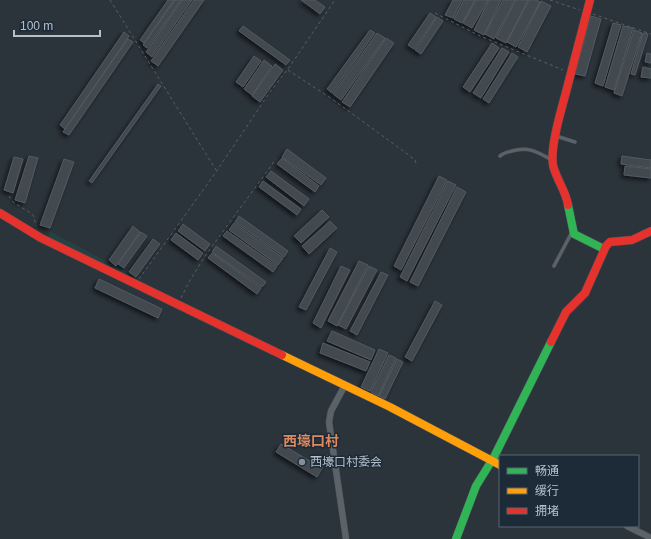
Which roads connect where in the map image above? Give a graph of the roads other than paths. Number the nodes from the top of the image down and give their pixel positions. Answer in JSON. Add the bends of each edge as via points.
{"nodes":[{"id":1,"x":590,"y":0,"type":"edge"},
{"id":2,"x":556,"y":136,"type":"junction"},
{"id":3,"x":575,"y":142,"type":"dead end"},
{"id":4,"x":500,"y":156,"type":"dead end"},
{"id":5,"x":553,"y":160,"type":"junction"},
{"id":6,"x":0,"y":213,"type":"edge"},
{"id":7,"x":573,"y":231,"type":"junction"},
{"id":8,"x":651,"y":231,"type":"edge"},
{"id":9,"x":604,"y":249,"type":"junction"},
{"id":10,"x":554,"y":266,"type":"dead end"},
{"id":11,"x":345,"y":385,"type":"junction"},
{"id":12,"x":492,"y":460,"type":"junction"},
{"id":13,"x":499,"y":464,"type":"edge"},
{"id":14,"x":629,"y":527,"type":"edge"},
{"id":15,"x":651,"y":538,"type":"edge"},
{"id":16,"x":346,"y":539,"type":"edge"},
{"id":17,"x":456,"y":539,"type":"edge"}],
"edges":[{"from":1,"to":2,"type":"street"},
{"from":2,"to":3,"type":"lane"},
{"from":2,"to":5,"type":"street"},
{"from":4,"to":5,"type":"lane","via":[[527,148]]},
{"from":5,"to":7,"type":"street","via":[[557,177],[567,197]]},
{"from":6,"to":11,"type":"street","via":[[41,238]]},
{"from":7,"to":9,"type":"street","via":[[576,236]]},
{"from":7,"to":10,"type":"lane"},
{"from":8,"to":9,"type":"street","via":[[632,240],[610,242]]},
{"from":9,"to":12,"type":"street","via":[[588,289],[566,312]]},
{"from":11,"to":12,"type":"street"},
{"from":11,"to":16,"type":"street","via":[[331,411],[329,422]]},
{"from":12,"to":13,"type":"street"},
{"from":12,"to":17,"type":"street","via":[[473,495]]},
{"from":14,"to":15,"type":"street"}]}
